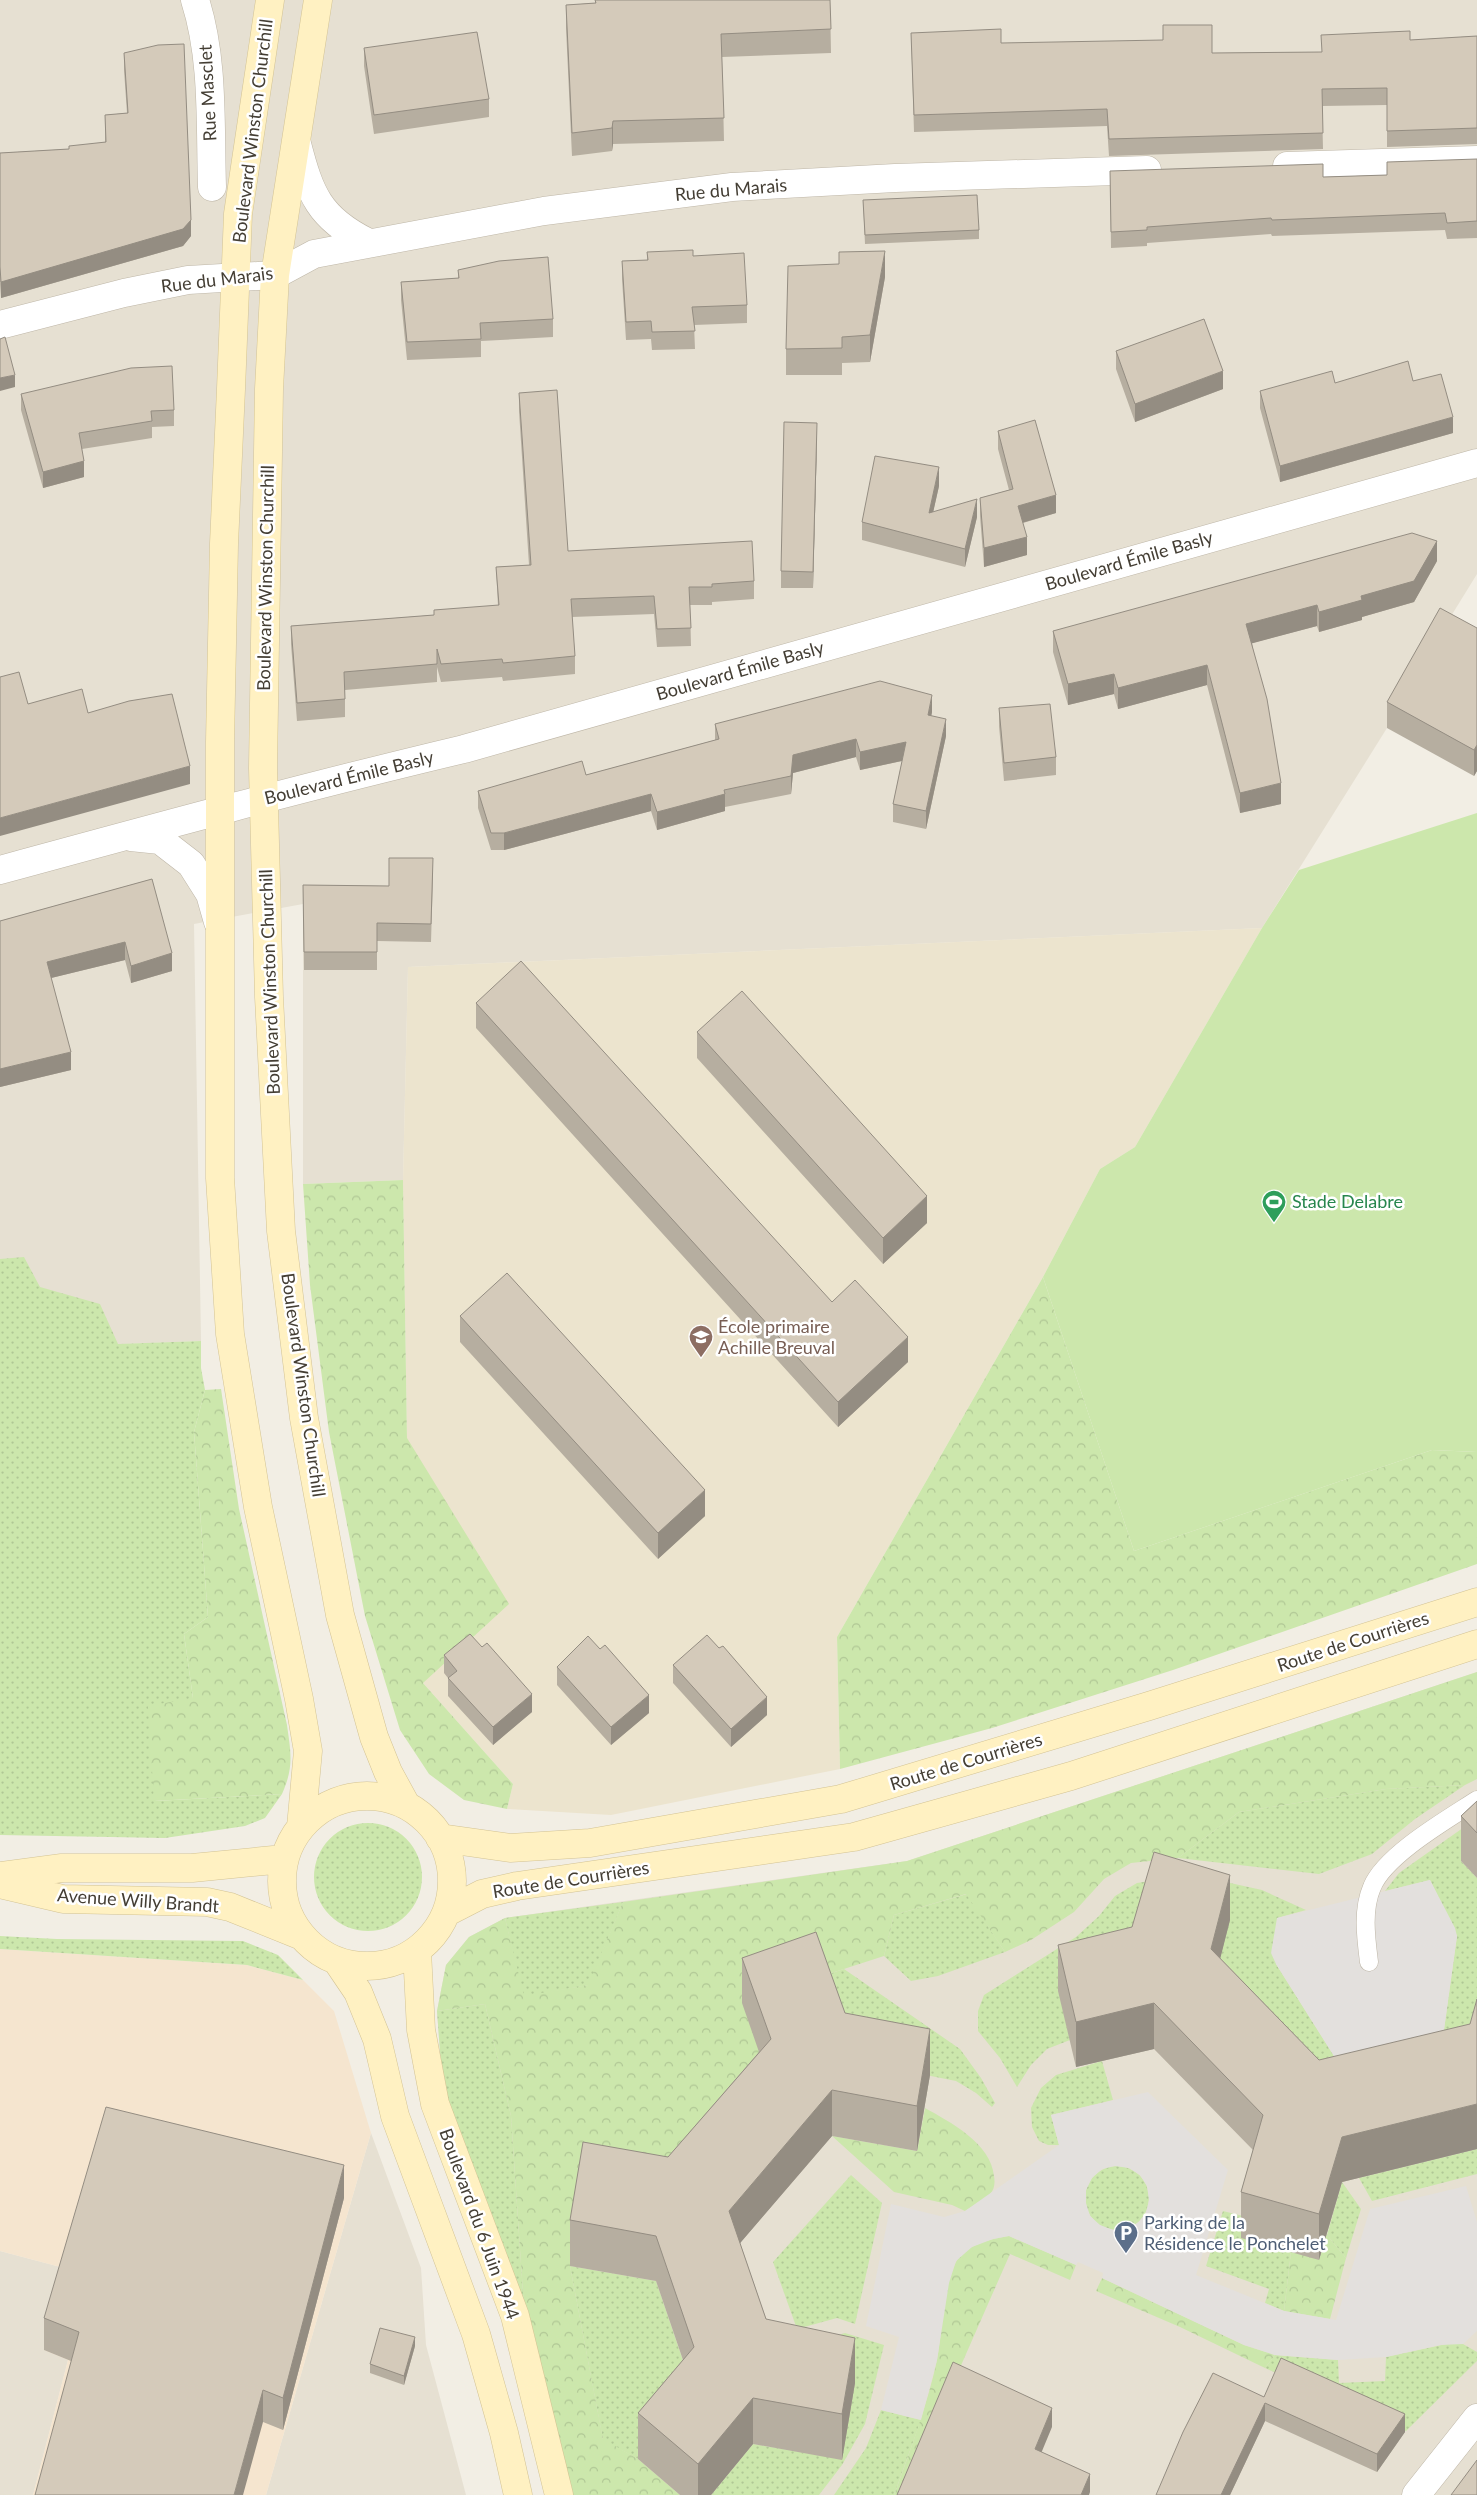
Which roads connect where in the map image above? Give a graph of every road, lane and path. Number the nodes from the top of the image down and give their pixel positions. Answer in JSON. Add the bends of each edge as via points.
{"nodes":[{"id":1,"x":195,"y":0,"type":"edge"},
{"id":2,"x":270,"y":0,"type":"edge"},
{"id":3,"x":318,"y":0,"type":"edge"},
{"id":4,"x":297,"y":144,"type":"junction"},
{"id":5,"x":1477,"y":160,"type":"edge"},
{"id":6,"x":1260,"y":166,"type":"edge"},
{"id":7,"x":1171,"y":169,"type":"edge"},
{"id":8,"x":212,"y":187,"type":"dead end"},
{"id":9,"x":367,"y":242,"type":"junction"},
{"id":10,"x":276,"y":275,"type":"junction"},
{"id":11,"x":236,"y":277,"type":"junction"},
{"id":12,"x":0,"y":325,"type":"edge"},
{"id":13,"x":1477,"y":462,"type":"edge"},
{"id":14,"x":265,"y":800,"type":"junction"},
{"id":15,"x":220,"y":810,"type":"junction"},
{"id":16,"x":122,"y":836,"type":"junction"},
{"id":17,"x":0,"y":870,"type":"edge"},
{"id":18,"x":218,"y":922,"type":"junction"},
{"id":19,"x":1477,"y":1602,"type":"edge"},
{"id":20,"x":1477,"y":1644,"type":"edge"},
{"id":21,"x":1477,"y":1800,"type":"edge"},
{"id":22,"x":406,"y":1805,"type":"junction"},
{"id":23,"x":301,"y":1827,"type":"junction"},
{"id":24,"x":440,"y":1838,"type":"junction"},
{"id":25,"x":284,"y":1859,"type":"junction"},
{"id":26,"x":0,"y":1876,"type":"edge"},
{"id":27,"x":0,"y":1884,"type":"edge"},
{"id":28,"x":447,"y":1912,"type":"junction"},
{"id":29,"x":302,"y":1936,"type":"junction"},
{"id":30,"x":417,"y":1951,"type":"junction"},
{"id":31,"x":337,"y":1961,"type":"junction"},
{"id":32,"x":1369,"y":1962,"type":"dead end"},
{"id":33,"x":1477,"y":2418,"type":"edge"},
{"id":34,"x":518,"y":2495,"type":"edge"},
{"id":35,"x":559,"y":2495,"type":"edge"},
{"id":36,"x":1416,"y":2495,"type":"edge"}],
"edges":[{"from":1,"to":8,"type":"street","name":"Rue Masclet","via":[[207,56]]},
{"from":2,"to":11,"type":"main road","name":"Boulevard Winston Churchill","via":[[238,214]]},
{"from":3,"to":4,"type":"main road","name":"Boulevard Winston Churchill"},
{"from":4,"to":9,"type":"street","name":"Boulevard Winston Churchill","via":[[315,198],[330,220]]},
{"from":4,"to":10,"type":"main road","name":"Boulevard Winston Churchill"},
{"from":5,"to":6,"type":"street"},
{"from":7,"to":9,"type":"street","name":"Rue du Marais","via":[[732,187],[544,211]]},
{"from":9,"to":10,"type":"street","name":"Rue du Marais","via":[[314,254]]},
{"from":10,"to":11,"type":"street","name":"Rue du Marais"},
{"from":10,"to":14,"type":"main road","name":"Boulevard Winston Churchill","via":[[265,548]]},
{"from":11,"to":12,"type":"street","name":"Rue du Marais","via":[[188,280]]},
{"from":11,"to":15,"type":"main road","name":"Boulevard Winston Churchill","via":[[224,544]]},
{"from":13,"to":14,"type":"street","name":"Boulevard Émile Basly","via":[[464,749],[313,784]]},
{"from":14,"to":15,"type":"street","name":"Boulevard Émile Basly"},
{"from":14,"to":22,"type":"main road","name":"Boulevard Winston Churchill","via":[[269,988],[281,1231],[304,1418],[340,1615],[374,1737]]},
{"from":15,"to":16,"type":"street","name":"Boulevard Émile Basly"},
{"from":15,"to":18,"type":"main road","name":"Boulevard Winston Churchill"},
{"from":16,"to":17,"type":"street","name":"Boulevard Émile Basly"},
{"from":16,"to":18,"type":"street","name":"Boulevard Winston Churchill","via":[[160,840],[191,864],[210,894]]},
{"from":18,"to":23,"type":"main road","name":"Boulevard Winston Churchill","via":[[220,1178],[230,1334],[258,1507],[308,1751]]},
{"from":19,"to":24,"type":"main road","name":"Route de Courrières","via":[[841,1799],[590,1844],[510,1848]]},
{"from":20,"to":28,"type":"main road","name":"Route de Courrières","via":[[1071,1776],[864,1834],[517,1886],[482,1894]]},
{"from":21,"to":32,"type":"lane","via":[[1431,1829],[1384,1868],[1371,1887],[1365,1927]]},
{"from":22,"to":23,"type":"main road","via":[[370,1796],[350,1797],[332,1803]]},
{"from":22,"to":24,"type":"main road"},
{"from":23,"to":25,"type":"main road"},
{"from":24,"to":28,"type":"main road","via":[[449,1860],[452,1884]]},
{"from":25,"to":26,"type":"main road","name":"Avenue Willy Brandt","via":[[192,1868],[62,1868]]},
{"from":25,"to":29,"type":"main road","via":[[283,1898],[290,1919]]},
{"from":27,"to":29,"type":"main road","name":"Avenue Willy Brandt","via":[[63,1898],[207,1902],[230,1907]]},
{"from":28,"to":30,"type":"main road","via":[[435,1933]]},
{"from":29,"to":31,"type":"main road","via":[[317,1951]]},
{"from":30,"to":31,"type":"main road","via":[[380,1966],[358,1966]]},
{"from":30,"to":35,"type":"main road","name":"Boulevard du 6 Juin 1944","via":[[421,2030],[435,2104],[515,2316]]},
{"from":31,"to":34,"type":"main road","via":[[358,1992],[377,2039],[394,2116],[476,2334]]},
{"from":33,"to":36,"type":"street"}]}
